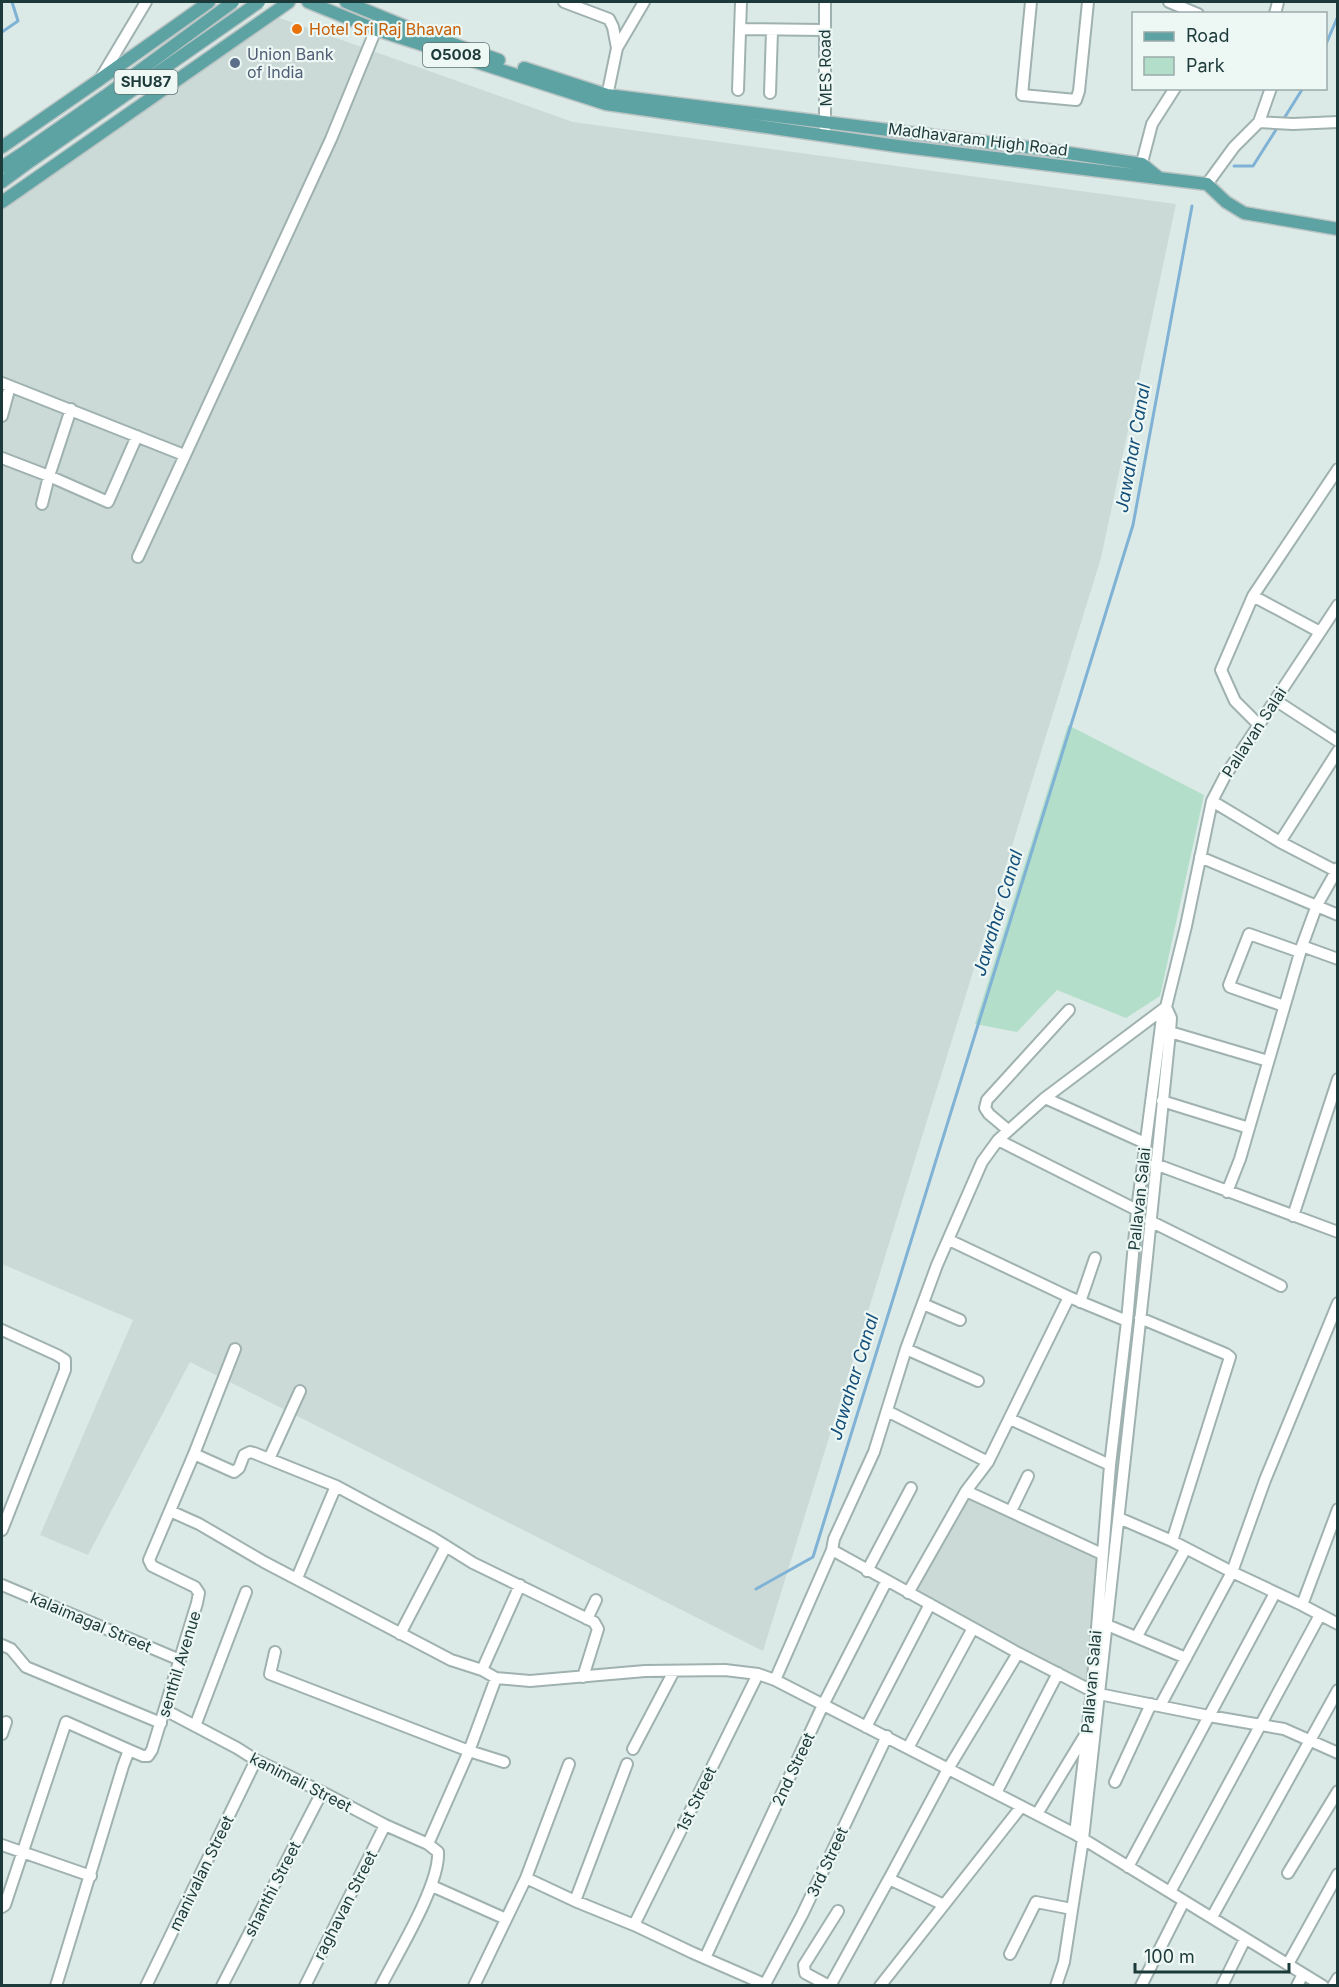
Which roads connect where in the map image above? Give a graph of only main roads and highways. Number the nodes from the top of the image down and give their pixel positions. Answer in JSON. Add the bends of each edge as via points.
{"nodes":[{"id":1,"x":209,"y":2,"type":"edge"},
{"id":2,"x":233,"y":2,"type":"edge"},
{"id":3,"x":259,"y":2,"type":"edge"},
{"id":4,"x":289,"y":2,"type":"edge"},
{"id":5,"x":308,"y":2,"type":"edge"},
{"id":6,"x":346,"y":2,"type":"edge"},
{"id":7,"x":379,"y":24,"type":"junction"},
{"id":8,"x":237,"y":38,"type":"junction"},
{"id":9,"x":606,"y":99,"type":"junction"},
{"id":10,"x":2,"y":147,"type":"edge"},
{"id":11,"x":29,"y":156,"type":"junction"},
{"id":12,"x":2,"y":167,"type":"edge"},
{"id":13,"x":1140,"y":170,"type":"junction"},
{"id":14,"x":2,"y":182,"type":"edge"},
{"id":15,"x":2,"y":202,"type":"edge"},
{"id":16,"x":1338,"y":229,"type":"edge"}],
"edges":[{"from":1,"to":8,"type":"main road"},
{"from":1,"to":10,"type":"main road"},
{"from":2,"to":11,"type":"main road","number":"SHU87","bridge":true},
{"from":3,"to":11,"type":"main road","number":"SHU87","bridge":true},
{"from":4,"to":8,"type":"main road"},
{"from":5,"to":7,"type":"main road","number":"O5008"},
{"from":6,"to":7,"type":"main road","number":"O5008"},
{"from":7,"to":9,"type":"main road","number":"O5008"},
{"from":8,"to":15,"type":"main road"},
{"from":9,"to":13,"type":"main road","name":"Madhavaram High Road","via":[[897,146]]},
{"from":9,"to":13,"type":"main road","via":[[1041,149]]},
{"from":11,"to":12,"type":"main road","number":"SHU87"},
{"from":11,"to":14,"type":"main road","number":"SHU87"},
{"from":13,"to":16,"type":"main road","via":[[1160,178],[1207,184],[1244,213]]}]}
